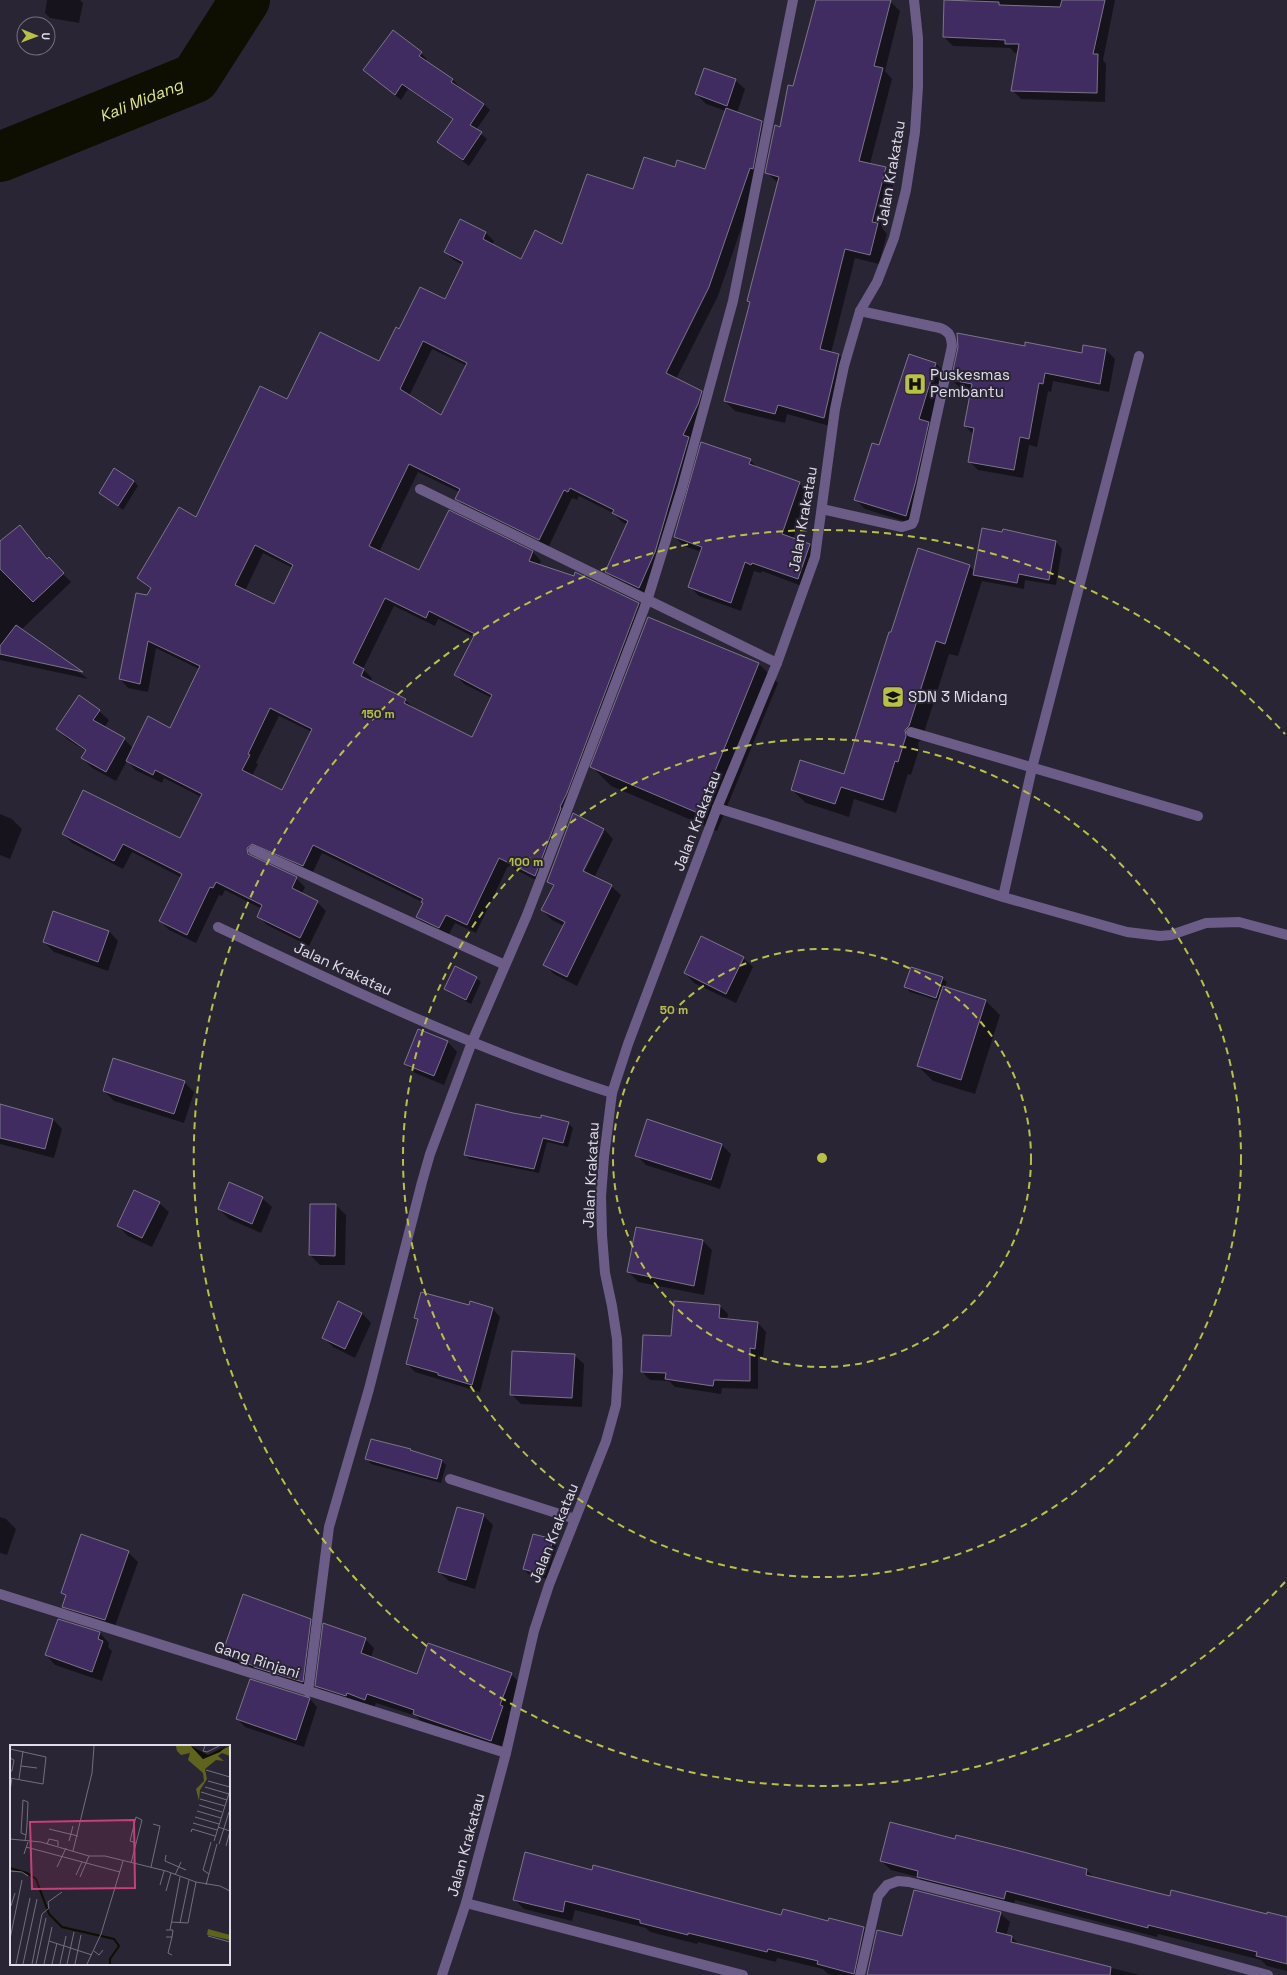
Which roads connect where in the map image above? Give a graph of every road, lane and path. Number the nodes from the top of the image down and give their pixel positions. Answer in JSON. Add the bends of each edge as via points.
{"nodes":[{"id":1,"x":793,"y":0,"type":"edge"},
{"id":2,"x":914,"y":0,"type":"edge"},
{"id":3,"x":860,"y":311,"type":"junction"},
{"id":4,"x":1139,"y":356,"type":"dead end"},
{"id":5,"x":420,"y":489,"type":"dead end"},
{"id":6,"x":822,"y":509,"type":"junction"},
{"id":7,"x":647,"y":601,"type":"junction"},
{"id":8,"x":778,"y":663,"type":"junction"},
{"id":9,"x":911,"y":732,"type":"dead end"},
{"id":10,"x":1032,"y":768,"type":"junction"},
{"id":11,"x":717,"y":808,"type":"junction"},
{"id":12,"x":1198,"y":816,"type":"dead end"},
{"id":13,"x":253,"y":850,"type":"dead end"},
{"id":14,"x":1003,"y":897,"type":"junction"},
{"id":15,"x":218,"y":927,"type":"dead end"},
{"id":16,"x":1287,"y":935,"type":"edge"},
{"id":17,"x":505,"y":965,"type":"junction"},
{"id":18,"x":472,"y":1042,"type":"junction"},
{"id":19,"x":612,"y":1093,"type":"junction"},
{"id":20,"x":450,"y":1479,"type":"dead end"},
{"id":21,"x":575,"y":1519,"type":"junction"},
{"id":22,"x":0,"y":1594,"type":"edge"},
{"id":23,"x":308,"y":1692,"type":"junction"},
{"id":24,"x":506,"y":1753,"type":"junction"},
{"id":25,"x":466,"y":1902,"type":"junction"},
{"id":26,"x":442,"y":1975,"type":"edge"},
{"id":27,"x":743,"y":1975,"type":"edge"},
{"id":28,"x":860,"y":1975,"type":"edge"},
{"id":29,"x":1268,"y":1975,"type":"edge"}],
"edges":[{"from":1,"to":7,"type":"street","via":[[733,301],[682,488]]},
{"from":2,"to":3,"type":"street","name":"Jalan Krakatau","via":[[918,38],[918,87],[916,132],[906,190],[894,238],[877,282]]},
{"from":3,"to":6,"type":"street","name":"Jalan Krakatau","via":[[835,409]]},
{"from":3,"to":6,"type":"street","via":[[940,328],[947,331],[952,346],[912,524],[902,527]]},
{"from":4,"to":10,"type":"street"},
{"from":5,"to":7,"type":"street"},
{"from":6,"to":8,"type":"street","name":"Jalan Krakatau","via":[[815,558]]},
{"from":7,"to":8,"type":"street"},
{"from":7,"to":17,"type":"street","via":[[527,915]]},
{"from":8,"to":11,"type":"street","name":"Jalan Krakatau"},
{"from":9,"to":10,"type":"street"},
{"from":10,"to":12,"type":"street"},
{"from":10,"to":14,"type":"street"},
{"from":11,"to":14,"type":"street"},
{"from":11,"to":19,"type":"street","name":"Jalan Krakatau"},
{"from":13,"to":17,"type":"street"},
{"from":14,"to":16,"type":"street","via":[[1111,928],[1149,936],[1170,935],[1206,923],[1223,922],[1255,925]]},
{"from":15,"to":18,"type":"street","name":"Jalan Krakatau"},
{"from":17,"to":18,"type":"street"},
{"from":18,"to":19,"type":"street","name":"Jalan Krakatau"},
{"from":18,"to":23,"type":"street","via":[[430,1154],[369,1389],[329,1527]]},
{"from":19,"to":21,"type":"street","name":"Jalan Krakatau","via":[[604,1157],[602,1227],[605,1273],[616,1339],[616,1405],[606,1441]]},
{"from":20,"to":21,"type":"street"},
{"from":21,"to":24,"type":"street","name":"Jalan Krakatau","via":[[534,1631]]},
{"from":22,"to":23,"type":"street","name":"Gang Rinjani"},
{"from":23,"to":24,"type":"street","name":"Gang Rinjani"},
{"from":24,"to":25,"type":"street","name":"Jalan Krakatau"},
{"from":25,"to":26,"type":"street","name":"Jalan Krakatau"},
{"from":25,"to":27,"type":"street"},
{"from":28,"to":29,"type":"street","via":[[878,1896],[887,1885],[898,1881],[1135,1939]]}]}
